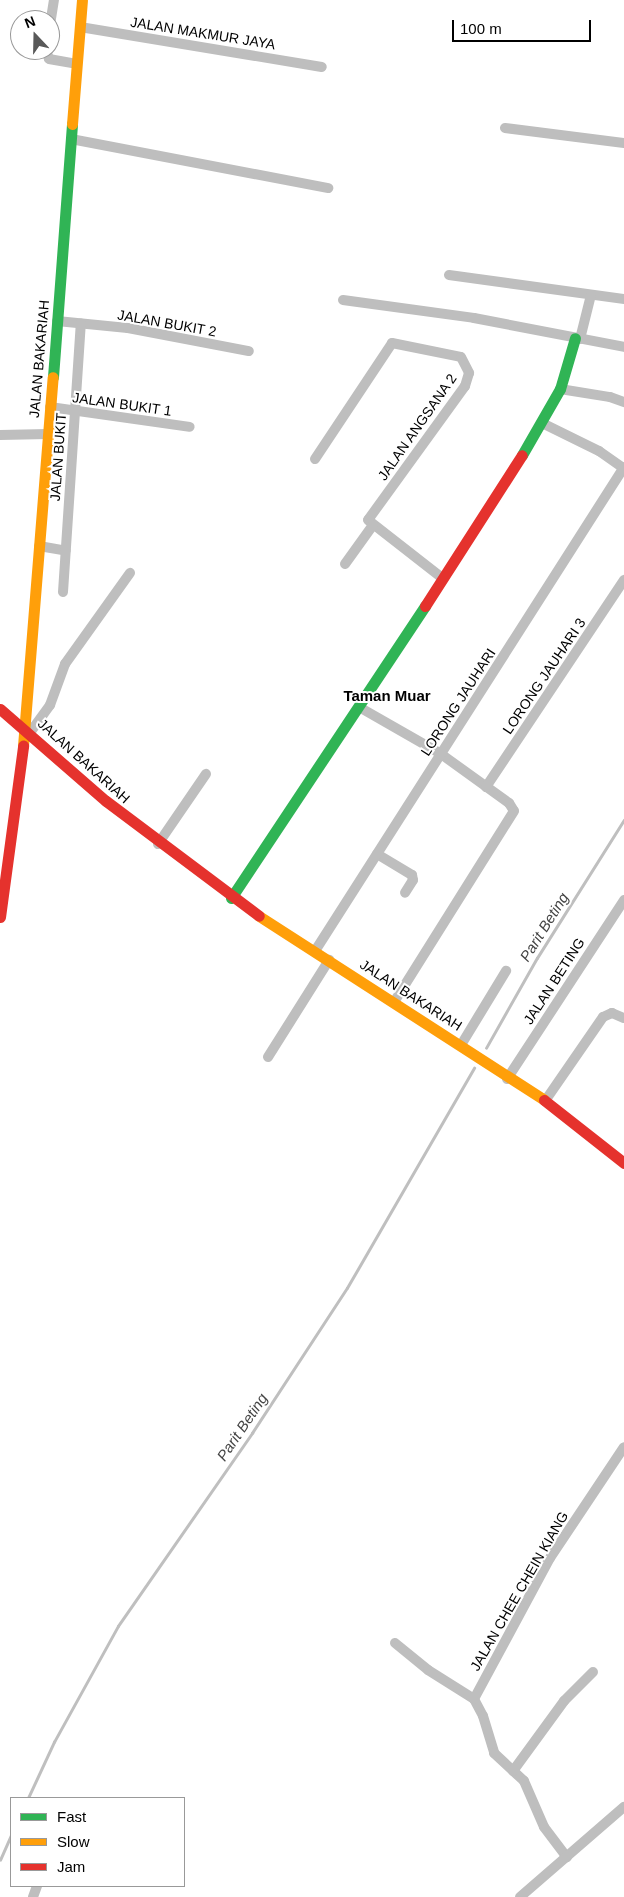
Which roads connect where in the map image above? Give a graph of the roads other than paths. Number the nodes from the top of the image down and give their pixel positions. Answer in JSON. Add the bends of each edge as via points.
{"nodes":[{"id":1,"x":82,"y":0,"type":"edge"},
{"id":2,"x":80,"y":27,"type":"junction"},
{"id":3,"x":55,"y":60,"type":"edge"},
{"id":4,"x":77,"y":64,"type":"junction"},
{"id":5,"x":322,"y":67,"type":"dead end"},
{"id":6,"x":505,"y":128,"type":"dead end"},
{"id":7,"x":71,"y":140,"type":"junction"},
{"id":8,"x":624,"y":143,"type":"edge"},
{"id":9,"x":328,"y":188,"type":"dead end"},
{"id":10,"x":449,"y":275,"type":"dead end"},
{"id":11,"x":590,"y":295,"type":"junction"},
{"id":12,"x":343,"y":300,"type":"dead end"},
{"id":13,"x":624,"y":300,"type":"edge"},
{"id":14,"x":57,"y":321,"type":"junction"},
{"id":15,"x":81,"y":324,"type":"junction"},
{"id":16,"x":578,"y":338,"type":"junction"},
{"id":17,"x":624,"y":347,"type":"edge"},
{"id":18,"x":249,"y":351,"type":"dead end"},
{"id":19,"x":560,"y":389,"type":"junction"},
{"id":20,"x":624,"y":402,"type":"edge"},
{"id":21,"x":50,"y":407,"type":"junction"},
{"id":22,"x":75,"y":412,"type":"junction"},
{"id":23,"x":542,"y":423,"type":"junction"},
{"id":24,"x":190,"y":427,"type":"dead end"},
{"id":25,"x":48,"y":434,"type":"junction"},
{"id":26,"x":0,"y":436,"type":"edge"},
{"id":27,"x":315,"y":459,"type":"dead end"},
{"id":28,"x":624,"y":467,"type":"edge"},
{"id":29,"x":370,"y":522,"type":"junction"},
{"id":30,"x":39,"y":546,"type":"junction"},
{"id":31,"x":66,"y":550,"type":"junction"},
{"id":32,"x":345,"y":564,"type":"dead end"},
{"id":33,"x":130,"y":573,"type":"dead end"},
{"id":34,"x":441,"y":577,"type":"junction"},
{"id":35,"x":624,"y":580,"type":"edge"},
{"id":36,"x":63,"y":592,"type":"dead end"},
{"id":37,"x":359,"y":707,"type":"junction"},
{"id":38,"x":0,"y":709,"type":"edge"},
{"id":39,"x":27,"y":732,"type":"junction"},
{"id":40,"x":441,"y":754,"type":"junction"},
{"id":41,"x":206,"y":774,"type":"dead end"},
{"id":42,"x":486,"y":787,"type":"junction"},
{"id":43,"x":158,"y":844,"type":"junction"},
{"id":44,"x":5,"y":849,"type":"edge"},
{"id":45,"x":377,"y":854,"type":"junction"},
{"id":46,"x":405,"y":893,"type":"dead end"},
{"id":47,"x":231,"y":898,"type":"junction"},
{"id":48,"x":624,"y":900,"type":"edge"},
{"id":49,"x":0,"y":917,"type":"edge"},
{"id":50,"x":315,"y":951,"type":"junction"},
{"id":51,"x":329,"y":960,"type":"junction"},
{"id":52,"x":506,"y":971,"type":"dead end"},
{"id":53,"x":394,"y":1002,"type":"junction"},
{"id":54,"x":624,"y":1018,"type":"edge"},
{"id":55,"x":460,"y":1045,"type":"junction"},
{"id":56,"x":268,"y":1057,"type":"dead end"},
{"id":57,"x":507,"y":1079,"type":"junction"},
{"id":58,"x":545,"y":1101,"type":"junction"},
{"id":59,"x":624,"y":1164,"type":"edge"},
{"id":60,"x":624,"y":1447,"type":"edge"},
{"id":61,"x":396,"y":1643,"type":"dead end"},
{"id":62,"x":593,"y":1672,"type":"dead end"},
{"id":63,"x":474,"y":1700,"type":"junction"},
{"id":64,"x":513,"y":1771,"type":"junction"},
{"id":65,"x":624,"y":1806,"type":"edge"},
{"id":66,"x":567,"y":1857,"type":"junction"},
{"id":67,"x":520,"y":1897,"type":"edge"}],
"edges":[{"from":1,"to":2,"type":"street","name":"JALAN BAKARIAH"},
{"from":2,"to":4,"type":"street","name":"JALAN BAKARIAH"},
{"from":2,"to":5,"type":"street","name":"JALAN MAKMUR JAYA"},
{"from":3,"to":4,"type":"street"},
{"from":4,"to":7,"type":"street","name":"JALAN BAKARIAH"},
{"from":6,"to":8,"type":"street"},
{"from":7,"to":9,"type":"street"},
{"from":7,"to":14,"type":"street","name":"JALAN BAKARIAH"},
{"from":10,"to":11,"type":"street"},
{"from":11,"to":13,"type":"street"},
{"from":11,"to":16,"type":"street"},
{"from":12,"to":16,"type":"street","via":[[474,318]]},
{"from":14,"to":15,"type":"street","name":"JALAN BUKIT 2"},
{"from":14,"to":21,"type":"street","name":"JALAN BAKARIAH"},
{"from":15,"to":18,"type":"street","name":"JALAN BUKIT 2","via":[[128,328]]},
{"from":15,"to":22,"type":"street","name":"JALAN BUKIT"},
{"from":16,"to":17,"type":"street"},
{"from":16,"to":19,"type":"street"},
{"from":19,"to":20,"type":"street"},
{"from":19,"to":23,"type":"street"},
{"from":21,"to":22,"type":"street","name":"JALAN BUKIT 1"},
{"from":21,"to":25,"type":"street","name":"JALAN BAKARIAH"},
{"from":22,"to":24,"type":"street","name":"JALAN BUKIT 1"},
{"from":22,"to":31,"type":"street","name":"JALAN BUKIT"},
{"from":23,"to":28,"type":"street"},
{"from":23,"to":34,"type":"street"},
{"from":25,"to":26,"type":"street"},
{"from":25,"to":30,"type":"street","name":"JALAN BAKARIAH"},
{"from":27,"to":29,"type":"street","name":"JALAN ANGSANA 2","via":[[392,343],[461,357],[468,367],[468,379]]},
{"from":28,"to":40,"type":"street","name":"LORONG JAUHARI"},
{"from":29,"to":32,"type":"street"},
{"from":29,"to":34,"type":"street"},
{"from":30,"to":31,"type":"street"},
{"from":30,"to":39,"type":"street","name":"JALAN BAKARIAH"},
{"from":31,"to":36,"type":"street","name":"JALAN BUKIT"},
{"from":33,"to":39,"type":"street","via":[[65,664],[50,705]]},
{"from":34,"to":37,"type":"street"},
{"from":35,"to":42,"type":"street","name":"LORONG JAUHARI 3"},
{"from":37,"to":40,"type":"street"},
{"from":37,"to":47,"type":"street"},
{"from":38,"to":39,"type":"street"},
{"from":39,"to":43,"type":"street","name":"JALAN BAKARIAH"},
{"from":39,"to":44,"type":"street"},
{"from":40,"to":42,"type":"street"},
{"from":40,"to":45,"type":"street","name":"LORONG JAUHARI"},
{"from":41,"to":43,"type":"street"},
{"from":42,"to":53,"type":"street","via":[[512,806],[513,815]]},
{"from":43,"to":47,"type":"street","name":"JALAN BAKARIAH"},
{"from":44,"to":49,"type":"street"},
{"from":45,"to":46,"type":"street","via":[[412,875],[413,880]]},
{"from":45,"to":50,"type":"street","name":"LORONG JAUHARI"},
{"from":47,"to":50,"type":"street","name":"JALAN BAKARIAH"},
{"from":48,"to":57,"type":"street","name":"JALAN BETING"},
{"from":50,"to":51,"type":"street","name":"JALAN BAKARIAH"},
{"from":51,"to":53,"type":"street","name":"JALAN BAKARIAH"},
{"from":51,"to":56,"type":"street"},
{"from":52,"to":55,"type":"street"},
{"from":53,"to":55,"type":"street","name":"JALAN BAKARIAH"},
{"from":54,"to":58,"type":"street","via":[[612,1013],[603,1017]]},
{"from":55,"to":57,"type":"street","name":"JALAN BAKARIAH"},
{"from":57,"to":58,"type":"street","name":"JALAN BAKARIAH"},
{"from":58,"to":59,"type":"street","name":"JALAN BAKARIAH"},
{"from":60,"to":63,"type":"street","name":"JALAN CHEE CHEIN KIANG","via":[[550,1558]]},
{"from":61,"to":63,"type":"street","via":[[428,1670]]},
{"from":62,"to":64,"type":"street","via":[[564,1701]]},
{"from":63,"to":64,"type":"street","via":[[483,1716],[490,1747]]},
{"from":64,"to":66,"type":"street","via":[[528,1788],[544,1827]]},
{"from":65,"to":66,"type":"street"},
{"from":66,"to":67,"type":"street"}]}
